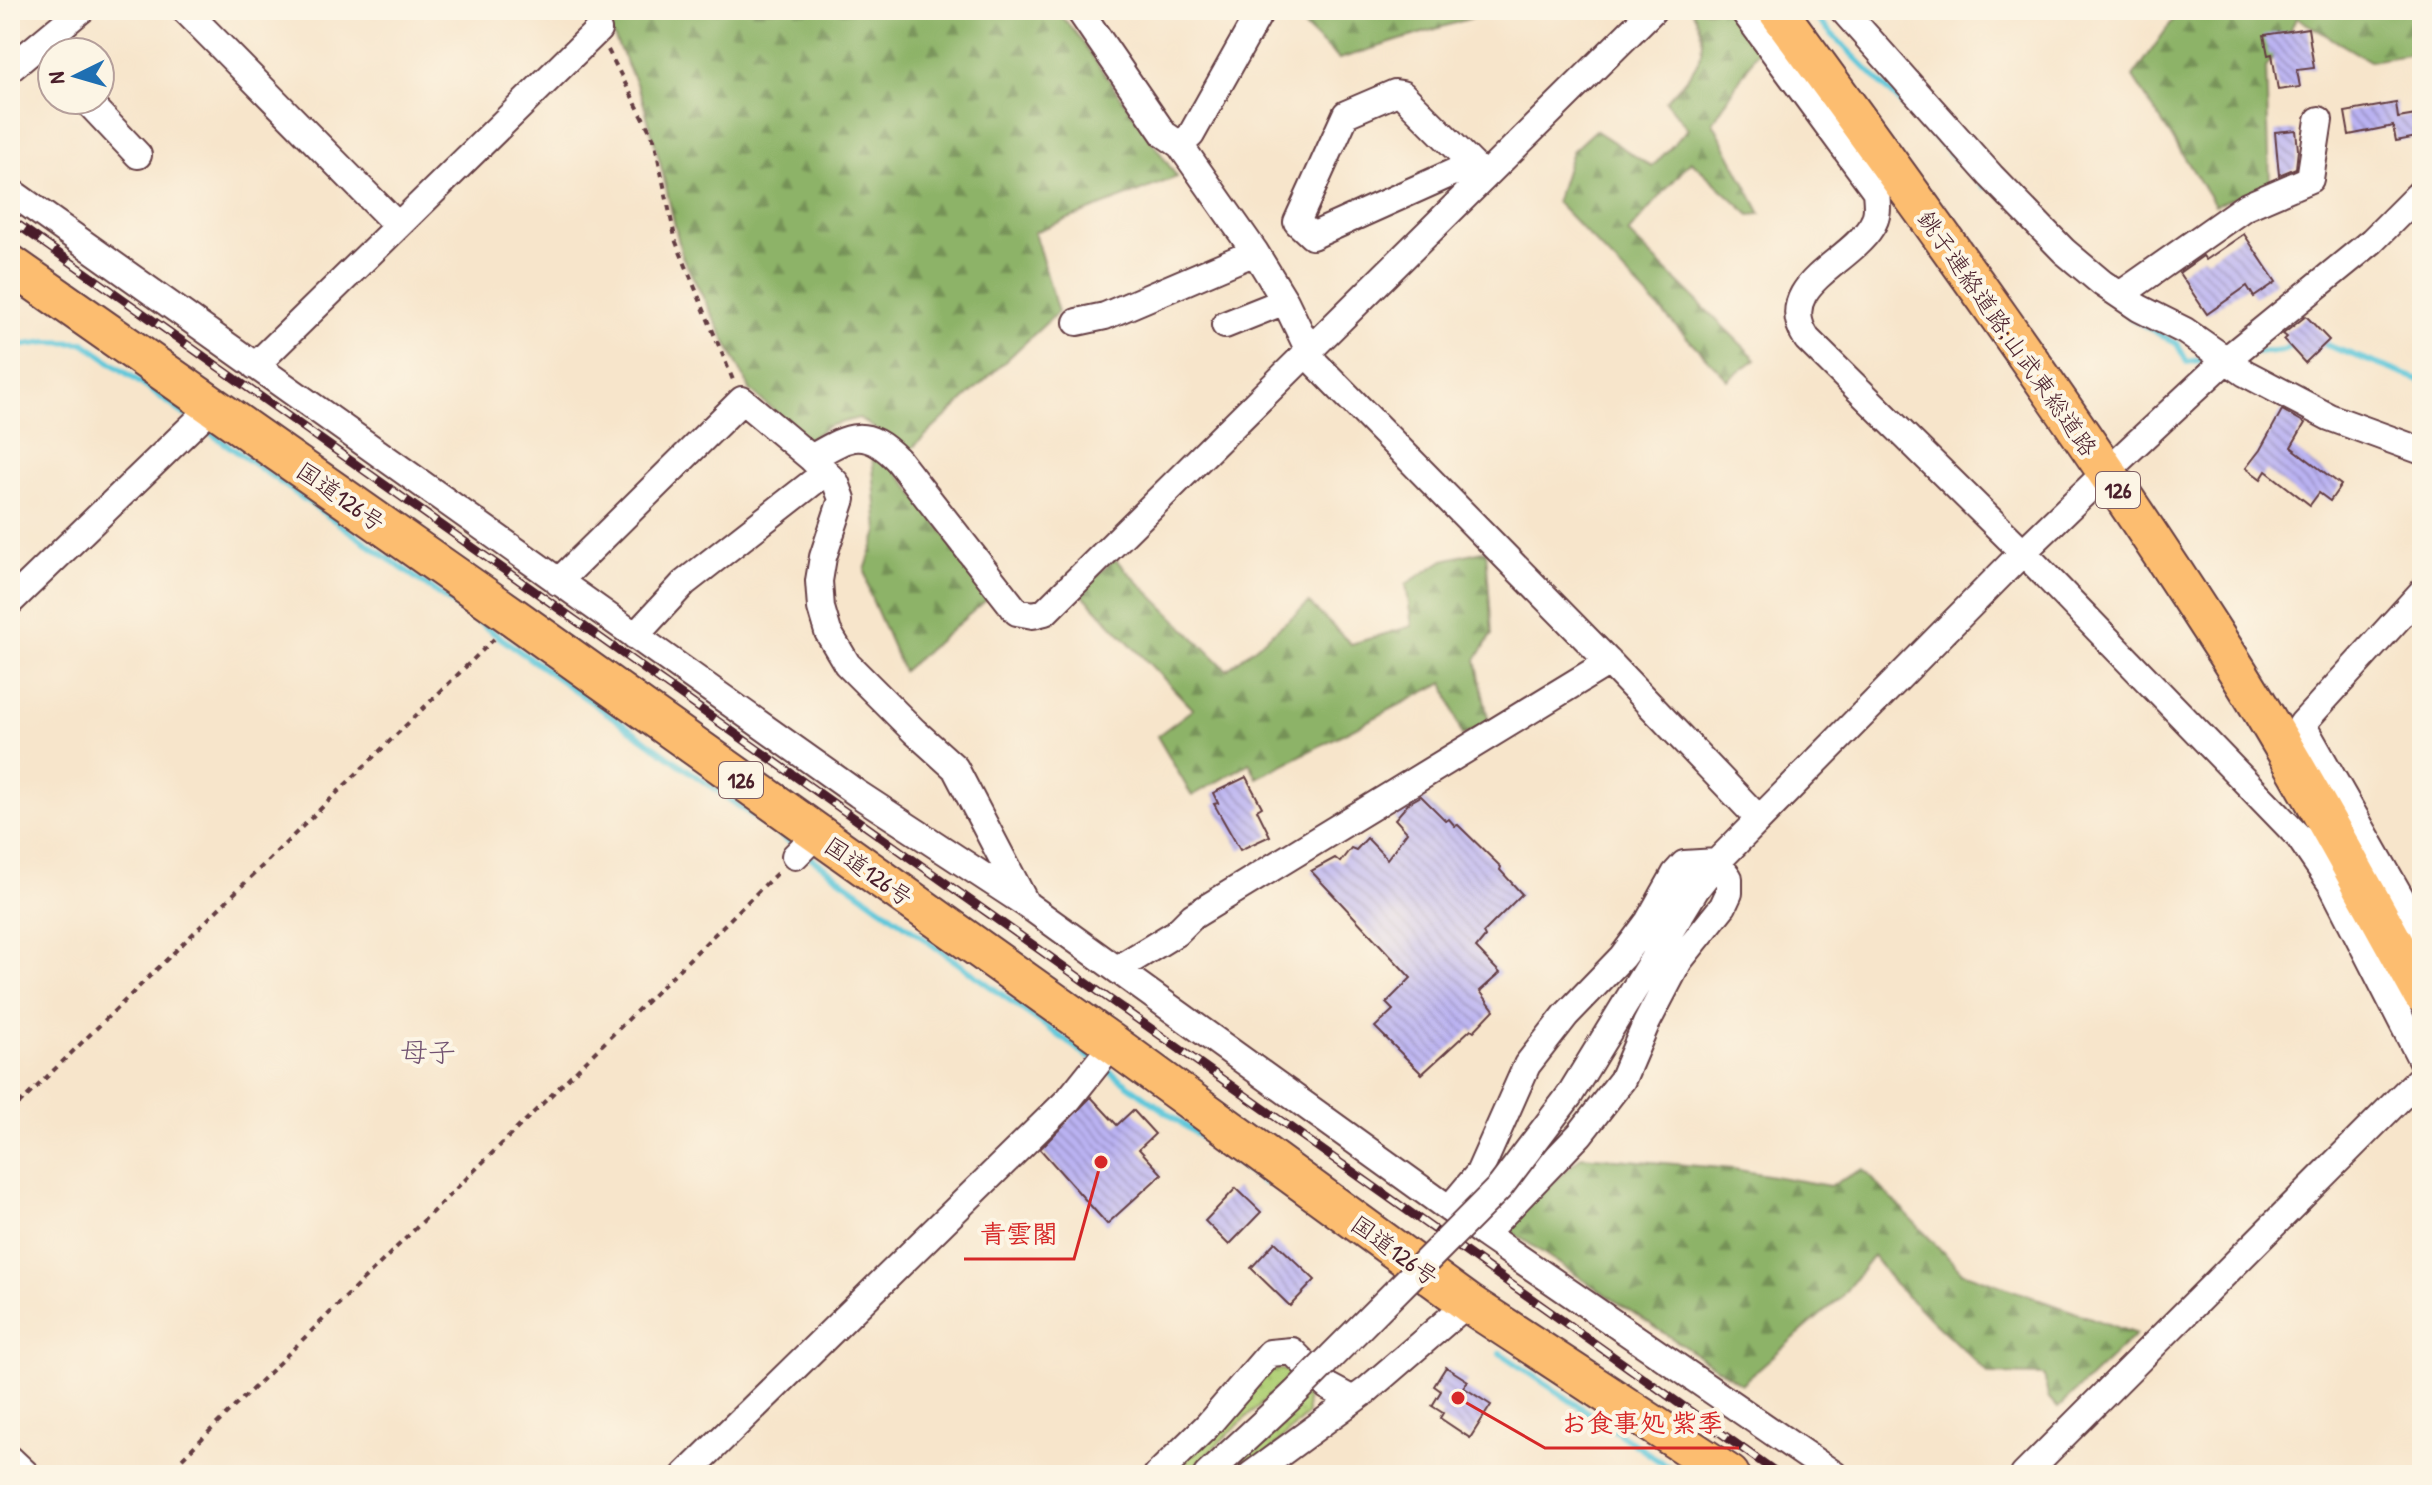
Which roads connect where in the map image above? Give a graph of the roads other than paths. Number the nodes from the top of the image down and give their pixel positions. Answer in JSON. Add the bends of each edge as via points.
{"nodes":[{"id":1,"x":81,"y":10,"type":"edge"},
{"id":2,"x":185,"y":10,"type":"edge"},
{"id":3,"x":1079,"y":10,"type":"edge"},
{"id":4,"x":1261,"y":10,"type":"edge"},
{"id":5,"x":1653,"y":10,"type":"edge"},
{"id":6,"x":1743,"y":10,"type":"edge"},
{"id":7,"x":1777,"y":10,"type":"edge"},
{"id":8,"x":1843,"y":10,"type":"edge"},
{"id":9,"x":598,"y":30,"type":"road end"},
{"id":10,"x":60,"y":36,"type":"edge"},
{"id":11,"x":36,"y":58,"type":"edge"},
{"id":12,"x":10,"y":69,"type":"edge"},
{"id":13,"x":101,"y":116,"type":"edge"},
{"id":14,"x":2319,"y":120,"type":"dead end"},
{"id":15,"x":1180,"y":145,"type":"junction"},
{"id":16,"x":138,"y":155,"type":"dead end"},
{"id":17,"x":1478,"y":170,"type":"junction"},
{"id":18,"x":10,"y":191,"type":"edge"},
{"id":19,"x":2422,"y":191,"type":"edge"},
{"id":20,"x":398,"y":226,"type":"junction"},
{"id":21,"x":1255,"y":252,"type":"junction"},
{"id":22,"x":10,"y":264,"type":"edge"},
{"id":23,"x":2120,"y":295,"type":"junction"},
{"id":24,"x":1285,"y":301,"type":"junction"},
{"id":25,"x":1077,"y":322,"type":"dead end"},
{"id":26,"x":1225,"y":325,"type":"dead end"},
{"id":27,"x":1308,"y":353,"type":"junction"},
{"id":28,"x":2226,"y":360,"type":"junction"},
{"id":29,"x":255,"y":366,"type":"junction"},
{"id":30,"x":201,"y":418,"type":"junction"},
{"id":31,"x":2422,"y":451,"type":"edge"},
{"id":32,"x":818,"y":465,"type":"junction"},
{"id":33,"x":2106,"y":472,"type":"junction"},
{"id":34,"x":2023,"y":552,"type":"junction"},
{"id":35,"x":558,"y":582,"type":"junction"},
{"id":36,"x":2422,"y":592,"type":"edge"},
{"id":37,"x":10,"y":602,"type":"edge"},
{"id":38,"x":635,"y":636,"type":"junction"},
{"id":39,"x":1609,"y":662,"type":"junction"},
{"id":40,"x":1759,"y":819,"type":"junction"},
{"id":41,"x":1717,"y":862,"type":"junction"},
{"id":42,"x":1026,"y":904,"type":"junction"},
{"id":43,"x":2422,"y":935,"type":"edge"},
{"id":44,"x":1117,"y":969,"type":"junction"},
{"id":45,"x":2422,"y":994,"type":"edge"},
{"id":46,"x":1103,"y":1058,"type":"junction"},
{"id":47,"x":2422,"y":1061,"type":"edge"},
{"id":48,"x":2422,"y":1076,"type":"edge"},
{"id":49,"x":1453,"y":1211,"type":"junction"},
{"id":50,"x":1484,"y":1234,"type":"junction"},
{"id":51,"x":1412,"y":1262,"type":"junction"},
{"id":52,"x":1468,"y":1303,"type":"junction"},
{"id":53,"x":1353,"y":1400,"type":"junction"},
{"id":54,"x":10,"y":1459,"type":"edge"},
{"id":55,"x":1725,"y":1474,"type":"edge"},
{"id":56,"x":27,"y":1475,"type":"edge"},
{"id":57,"x":685,"y":1475,"type":"edge"},
{"id":58,"x":1157,"y":1475,"type":"edge"},
{"id":59,"x":1207,"y":1475,"type":"edge"},
{"id":60,"x":1251,"y":1475,"type":"edge"},
{"id":61,"x":1835,"y":1475,"type":"edge"},
{"id":62,"x":2024,"y":1475,"type":"edge"}],
"edges":[{"from":1,"to":10,"type":"street"},
{"from":2,"to":20,"type":"street"},
{"from":3,"to":15,"type":"street","via":[[1164,134]]},
{"from":4,"to":15,"type":"street","via":[[1191,135]]},
{"from":5,"to":17,"type":"street"},
{"from":6,"to":34,"type":"street","via":[[1876,191],[1878,212],[1871,229],[1801,294],[1799,327]]},
{"from":7,"to":33,"type":"highway","name":"銚子連絡道路;山武東総道路","number":"126"},
{"from":8,"to":23,"type":"street","via":[[2064,251]]},
{"from":9,"to":20,"type":"street"},
{"from":11,"to":12,"type":"street"},
{"from":13,"to":16,"type":"street"},
{"from":14,"to":23,"type":"street","via":[[2310,179],[2245,207]]},
{"from":15,"to":21,"type":"street"},
{"from":17,"to":17,"type":"street","via":[[1402,94],[1395,93],[1346,114],[1297,222],[1312,236]]},
{"from":17,"to":27,"type":"street"},
{"from":18,"to":29,"type":"street"},
{"from":19,"to":28,"type":"street","via":[[2372,241]]},
{"from":20,"to":29,"type":"street"},
{"from":21,"to":24,"type":"street"},
{"from":21,"to":25,"type":"street","via":[[1105,316]]},
{"from":22,"to":30,"type":"highway","name":"国道126号","number":"126"},
{"from":23,"to":28,"type":"street"},
{"from":24,"to":26,"type":"street"},
{"from":24,"to":27,"type":"street"},
{"from":27,"to":32,"type":"street","via":[[1045,612],[1033,615],[1017,612],[881,443],[845,438]]},
{"from":27,"to":39,"type":"street"},
{"from":28,"to":31,"type":"street","via":[[2329,417]]},
{"from":28,"to":33,"type":"street"},
{"from":29,"to":35,"type":"street"},
{"from":30,"to":37,"type":"street"},
{"from":30,"to":46,"type":"highway","name":"国道126号","number":"126","via":[[515,618],[805,846]]},
{"from":32,"to":35,"type":"street","via":[[742,400]]},
{"from":32,"to":38,"type":"street","via":[[684,583]]},
{"from":32,"to":42,"type":"street","via":[[836,483],[842,499],[819,581],[828,632],[847,664],[955,768]]},
{"from":33,"to":34,"type":"street"},
{"from":33,"to":45,"type":"highway","name":"銚子連絡道路;山武東総道路","number":"126","via":[[2212,630]]},
{"from":34,"to":40,"type":"street"},
{"from":34,"to":47,"type":"street","via":[[2299,837],[2332,885]]},
{"from":35,"to":38,"type":"street"},
{"from":36,"to":43,"type":"street","via":[[2302,724]]},
{"from":38,"to":42,"type":"street","via":[[858,794]]},
{"from":39,"to":40,"type":"street"},
{"from":39,"to":44,"type":"street","via":[[1193,916],[1176,933]]},
{"from":40,"to":41,"type":"street"},
{"from":41,"to":49,"type":"street","via":[[1684,864],[1622,957],[1527,1065],[1479,1173]]},
{"from":41,"to":50,"type":"street","via":[[1729,878],[1729,893],[1679,961],[1622,1080],[1580,1134]]},
{"from":41,"to":59,"type":"street","bridge":true,"via":[[1569,1096],[1500,1187]]},
{"from":42,"to":44,"type":"street"},
{"from":44,"to":49,"type":"street"},
{"from":46,"to":51,"type":"highway","name":"国道126号","number":"126"},
{"from":46,"to":57,"type":"street","via":[[1069,1099]]},
{"from":48,"to":62,"type":"street"},
{"from":49,"to":50,"type":"street"},
{"from":49,"to":51,"type":"street"},
{"from":50,"to":61,"type":"street"},
{"from":51,"to":52,"type":"highway","name":"国道126号","number":"126"},
{"from":52,"to":53,"type":"street"},
{"from":52,"to":55,"type":"highway","name":"国道126号","number":"126"},
{"from":53,"to":58,"type":"street","via":[[1327,1386],[1292,1351],[1270,1353]]},
{"from":53,"to":60,"type":"street"},
{"from":54,"to":56,"type":"street"}]}
